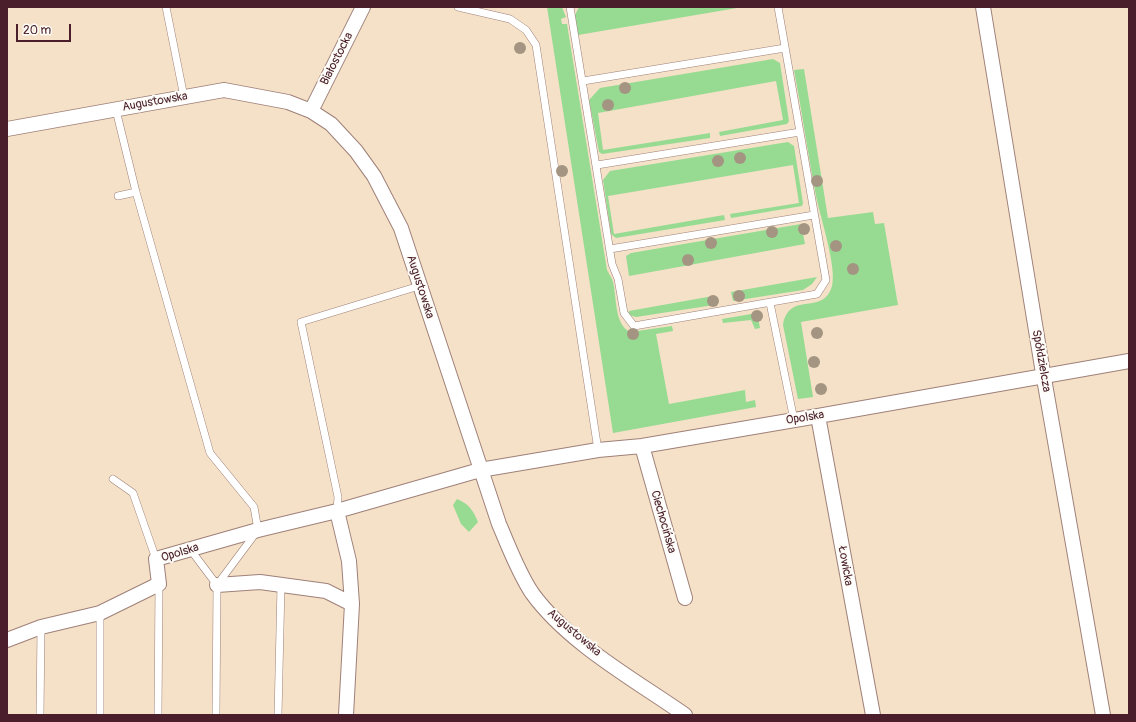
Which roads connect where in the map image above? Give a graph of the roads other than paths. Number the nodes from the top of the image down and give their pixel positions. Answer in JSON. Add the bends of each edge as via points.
{"nodes":[{"id":1,"x":166,"y":7,"type":"edge"},
{"id":2,"x":363,"y":7,"type":"edge"},
{"id":3,"x":458,"y":7,"type":"edge"},
{"id":4,"x":570,"y":7,"type":"edge"},
{"id":5,"x":778,"y":7,"type":"edge"},
{"id":6,"x":982,"y":7,"type":"edge"},
{"id":7,"x":785,"y":48,"type":"junction"},
{"id":8,"x":583,"y":81,"type":"junction"},
{"id":9,"x":184,"y":97,"type":"junction"},
{"id":10,"x":116,"y":110,"type":"junction"},
{"id":11,"x":311,"y":111,"type":"junction"},
{"id":12,"x":7,"y":129,"type":"edge"},
{"id":13,"x":800,"y":132,"type":"junction"},
{"id":14,"x":597,"y":165,"type":"junction"},
{"id":15,"x":136,"y":192,"type":"junction"},
{"id":16,"x":118,"y":196,"type":"dead end"},
{"id":17,"x":814,"y":215,"type":"junction"},
{"id":18,"x":610,"y":249,"type":"junction"},
{"id":19,"x":419,"y":286,"type":"junction"},
{"id":20,"x":770,"y":303,"type":"junction"},
{"id":21,"x":1129,"y":361,"type":"edge"},
{"id":22,"x":1044,"y":377,"type":"junction"},
{"id":23,"x":818,"y":416,"type":"junction"},
{"id":24,"x":794,"y":420,"type":"junction"},
{"id":25,"x":642,"y":446,"type":"junction"},
{"id":26,"x":598,"y":450,"type":"junction"},
{"id":27,"x":480,"y":470,"type":"junction"},
{"id":28,"x":113,"y":479,"type":"dead end"},
{"id":29,"x":338,"y":510,"type":"junction"},
{"id":30,"x":258,"y":530,"type":"junction"},
{"id":31,"x":190,"y":549,"type":"junction"},
{"id":32,"x":156,"y":559,"type":"junction"},
{"id":33,"x":159,"y":584,"type":"junction"},
{"id":34,"x":217,"y":585,"type":"junction"},
{"id":35,"x":281,"y":585,"type":"junction"},
{"id":36,"x":685,"y":598,"type":"dead end"},
{"id":37,"x":352,"y":604,"type":"junction"},
{"id":38,"x":100,"y":613,"type":"junction"},
{"id":39,"x":41,"y":627,"type":"junction"},
{"id":40,"x":7,"y":640,"type":"edge"},
{"id":41,"x":40,"y":715,"type":"edge"},
{"id":42,"x":100,"y":715,"type":"edge"},
{"id":43,"x":158,"y":715,"type":"edge"},
{"id":44,"x":216,"y":715,"type":"edge"},
{"id":45,"x":278,"y":715,"type":"edge"},
{"id":46,"x":346,"y":715,"type":"edge"},
{"id":47,"x":685,"y":715,"type":"edge"},
{"id":48,"x":873,"y":715,"type":"edge"},
{"id":49,"x":1103,"y":715,"type":"edge"}],
"edges":[{"from":1,"to":9,"type":"lane"},
{"from":2,"to":11,"type":"street","name":"Białostocka"},
{"from":3,"to":26,"type":"lane","via":[[510,19],[526,30],[536,45]]},
{"from":4,"to":8,"type":"lane"},
{"from":5,"to":7,"type":"lane"},
{"from":6,"to":22,"type":"street","name":"Spółdzielcza"},
{"from":7,"to":8,"type":"lane"},
{"from":7,"to":13,"type":"lane"},
{"from":8,"to":14,"type":"lane"},
{"from":9,"to":10,"type":"street","name":"Augustowska"},
{"from":9,"to":11,"type":"street","name":"Augustowska","via":[[224,90],[288,102]]},
{"from":10,"to":12,"type":"street","name":"Augustowska"},
{"from":10,"to":15,"type":"lane"},
{"from":11,"to":19,"type":"street","name":"Augustowska","via":[[331,124],[356,151],[374,176],[400,228]]},
{"from":13,"to":14,"type":"lane"},
{"from":13,"to":17,"type":"lane"},
{"from":14,"to":18,"type":"lane"},
{"from":15,"to":16,"type":"lane"},
{"from":15,"to":30,"type":"lane","via":[[210,453],[254,506]]},
{"from":17,"to":18,"type":"lane"},
{"from":17,"to":20,"type":"lane","via":[[826,280],[817,294]]},
{"from":18,"to":20,"type":"lane","via":[[624,313],[634,326]]},
{"from":19,"to":27,"type":"street","name":"Augustowska"},
{"from":19,"to":29,"type":"lane","via":[[301,322],[338,497]]},
{"from":20,"to":24,"type":"lane"},
{"from":21,"to":22,"type":"street","name":"Opolska"},
{"from":22,"to":23,"type":"street","name":"Opolska"},
{"from":22,"to":49,"type":"street","name":"Spółdzielcza"},
{"from":23,"to":24,"type":"street","name":"Opolska"},
{"from":23,"to":48,"type":"street","name":"Łowicka"},
{"from":24,"to":25,"type":"street","name":"Opolska"},
{"from":25,"to":26,"type":"street","name":"Opolska"},
{"from":25,"to":36,"type":"street","name":"Ciechocińska"},
{"from":26,"to":27,"type":"street","name":"Opolska"},
{"from":27,"to":29,"type":"street","name":"Opolska"},
{"from":27,"to":47,"type":"street","name":"Augustowska","via":[[514,560],[532,592],[550,616],[588,648]]},
{"from":28,"to":32,"type":"lane","via":[[133,493]]},
{"from":29,"to":30,"type":"street","name":"Opolska"},
{"from":29,"to":37,"type":"street","via":[[350,561]]},
{"from":30,"to":31,"type":"street","name":"Opolska"},
{"from":30,"to":34,"type":"lane"},
{"from":31,"to":32,"type":"street","name":"Opolska"},
{"from":31,"to":34,"type":"lane"},
{"from":32,"to":33,"type":"street","name":"Opolska"},
{"from":33,"to":38,"type":"street"},
{"from":33,"to":43,"type":"lane"},
{"from":34,"to":35,"type":"street","via":[[260,582]]},
{"from":34,"to":44,"type":"lane"},
{"from":35,"to":37,"type":"street","via":[[326,591]]},
{"from":35,"to":45,"type":"lane"},
{"from":37,"to":46,"type":"street"},
{"from":38,"to":39,"type":"street"},
{"from":38,"to":42,"type":"lane"},
{"from":39,"to":40,"type":"street"},
{"from":39,"to":41,"type":"lane"}]}
